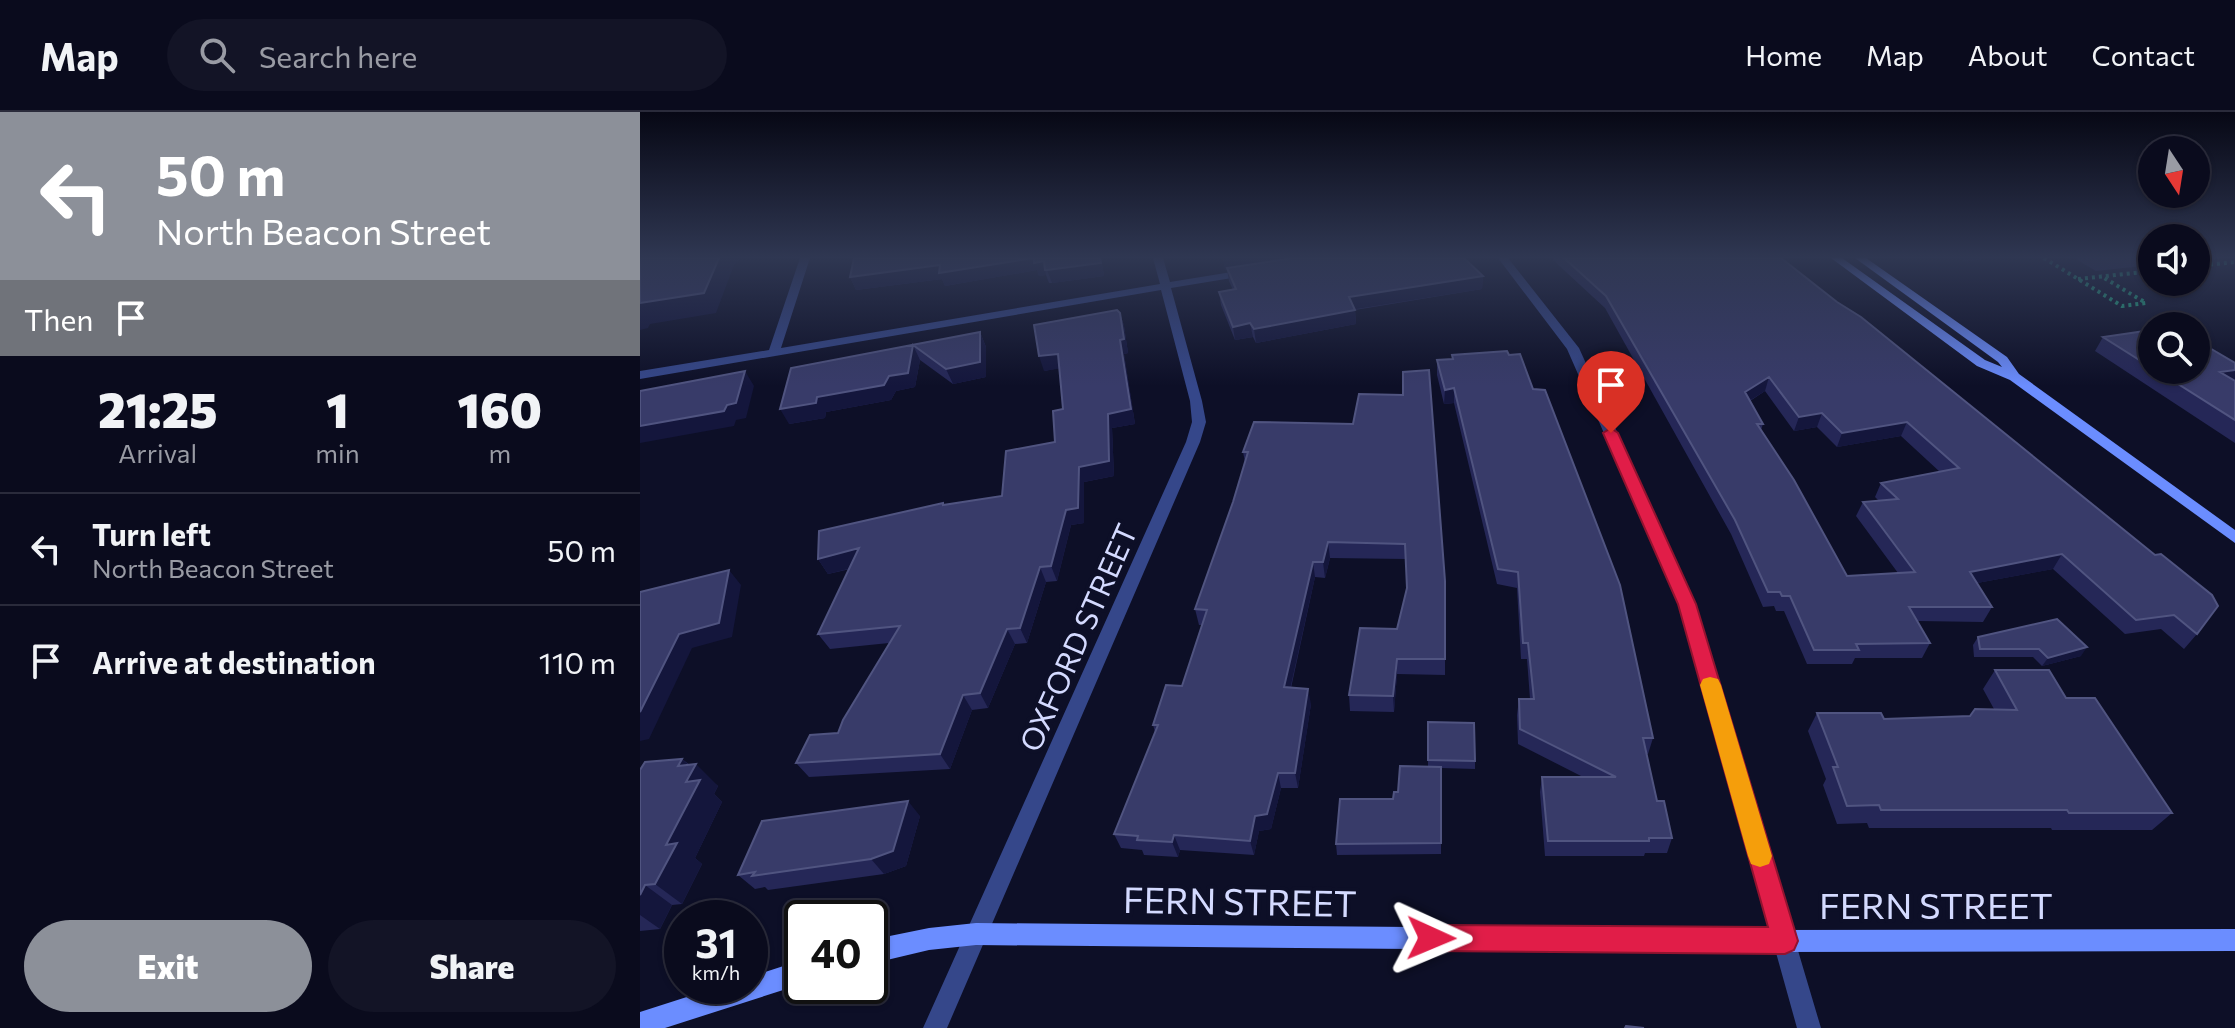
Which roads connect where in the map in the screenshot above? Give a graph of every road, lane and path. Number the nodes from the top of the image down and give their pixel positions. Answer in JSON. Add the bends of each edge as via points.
{"nodes":[{"id":1,"x":791,"y":301,"type":"edge"},
{"id":2,"x":1078,"y":301,"type":"edge"},
{"id":3,"x":1169,"y":301,"type":"edge"},
{"id":4,"x":1536,"y":301,"type":"edge"},
{"id":5,"x":1895,"y":301,"type":"edge"},
{"id":6,"x":1920,"y":301,"type":"edge"},
{"id":7,"x":2113,"y":301,"type":"edge"},
{"id":8,"x":2142,"y":301,"type":"edge"},
{"id":9,"x":774,"y":352,"type":"junction"},
{"id":10,"x":640,"y":375,"type":"edge"},
{"id":11,"x":2014,"y":377,"type":"junction"},
{"id":12,"x":2235,"y":538,"type":"edge"},
{"id":13,"x":976,"y":934,"type":"junction"},
{"id":14,"x":2235,"y":940,"type":"edge"},
{"id":15,"x":1785,"y":941,"type":"junction"},
{"id":16,"x":888,"y":948,"type":"edge"},
{"id":17,"x":784,"y":978,"type":"edge"},
{"id":18,"x":640,"y":1024,"type":"edge"},
{"id":19,"x":935,"y":1028,"type":"edge"},
{"id":20,"x":1809,"y":1028,"type":"edge"}],
"edges":[{"from":1,"to":9,"type":"street"},
{"from":2,"to":9,"type":"street"},
{"from":3,"to":13,"type":"street","name":"OXFORD STREET","via":[[1196,401],[1199,422],[1193,442]]},
{"from":4,"to":15,"type":"street","via":[[1573,348],[1687,604]]},
{"from":5,"to":11,"type":"main road","via":[[1981,363]]},
{"from":6,"to":11,"type":"main road","via":[[2003,360]]},
{"from":7,"to":8,"type":"path","via":[[2122,306],[2146,303]]},
{"from":9,"to":10,"type":"street"},
{"from":11,"to":12,"type":"main road"},
{"from":13,"to":15,"type":"main road","name":"FERN STREET"},
{"from":13,"to":16,"type":"main road","name":"FERN STREET"},
{"from":13,"to":19,"type":"street","name":"OXFORD STREET"},
{"from":14,"to":15,"type":"main road","name":"FERN STREET"},
{"from":15,"to":20,"type":"street"},
{"from":17,"to":18,"type":"main road"}]}
